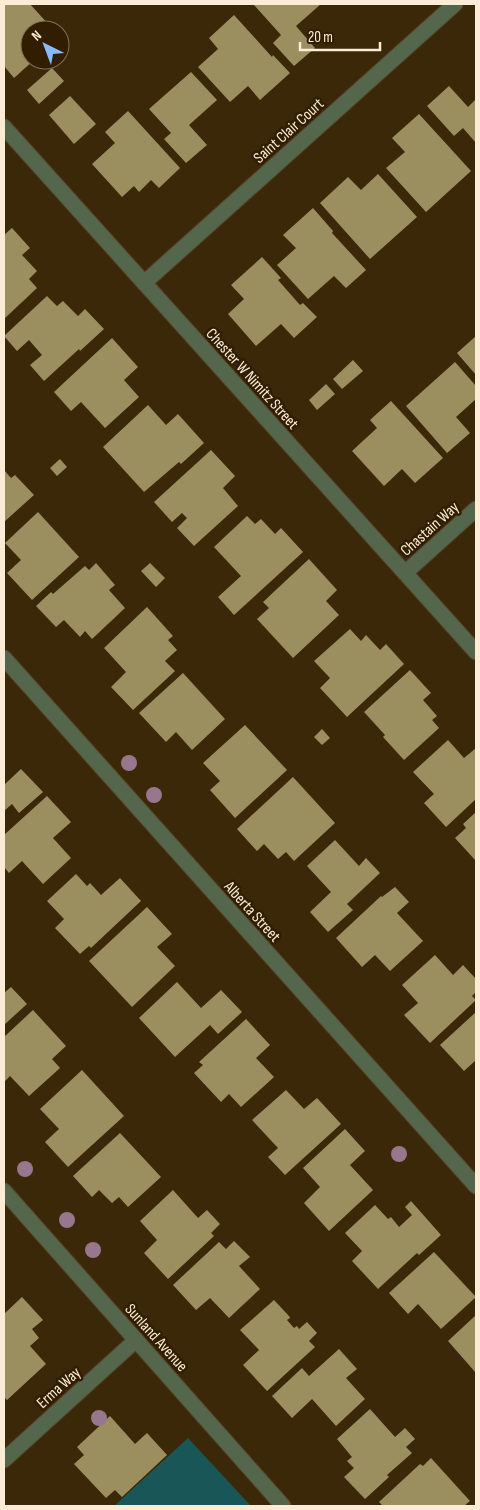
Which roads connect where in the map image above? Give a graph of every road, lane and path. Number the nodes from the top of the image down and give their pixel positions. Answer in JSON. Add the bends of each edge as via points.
{"nodes":[{"id":1,"x":455,"y":4,"type":"edge"},
{"id":2,"x":4,"y":127,"type":"edge"},
{"id":3,"x":144,"y":283,"type":"junction"},
{"id":4,"x":476,"y":509,"type":"edge"},
{"id":5,"x":405,"y":573,"type":"junction"},
{"id":6,"x":476,"y":652,"type":"edge"},
{"id":7,"x":4,"y":658,"type":"edge"},
{"id":8,"x":476,"y":1186,"type":"edge"},
{"id":9,"x":4,"y":1192,"type":"edge"},
{"id":10,"x":136,"y":1340,"type":"junction"},
{"id":11,"x":4,"y":1460,"type":"edge"},
{"id":12,"x":283,"y":1506,"type":"edge"}],
"edges":[{"from":1,"to":3,"type":"street","name":"Saint Clair Court"},
{"from":2,"to":3,"type":"street","name":"Chester W Nimitz Street"},
{"from":3,"to":5,"type":"street","name":"Chester W Nimitz Street"},
{"from":4,"to":5,"type":"street","name":"Chastain Way"},
{"from":5,"to":6,"type":"street","name":"Chester W Nimitz Street"},
{"from":7,"to":8,"type":"street","name":"Alberta Street"},
{"from":9,"to":10,"type":"street","name":"Sunland Avenue"},
{"from":10,"to":11,"type":"street","name":"Erma Way"},
{"from":10,"to":12,"type":"street","name":"Sunland Avenue"}]}
